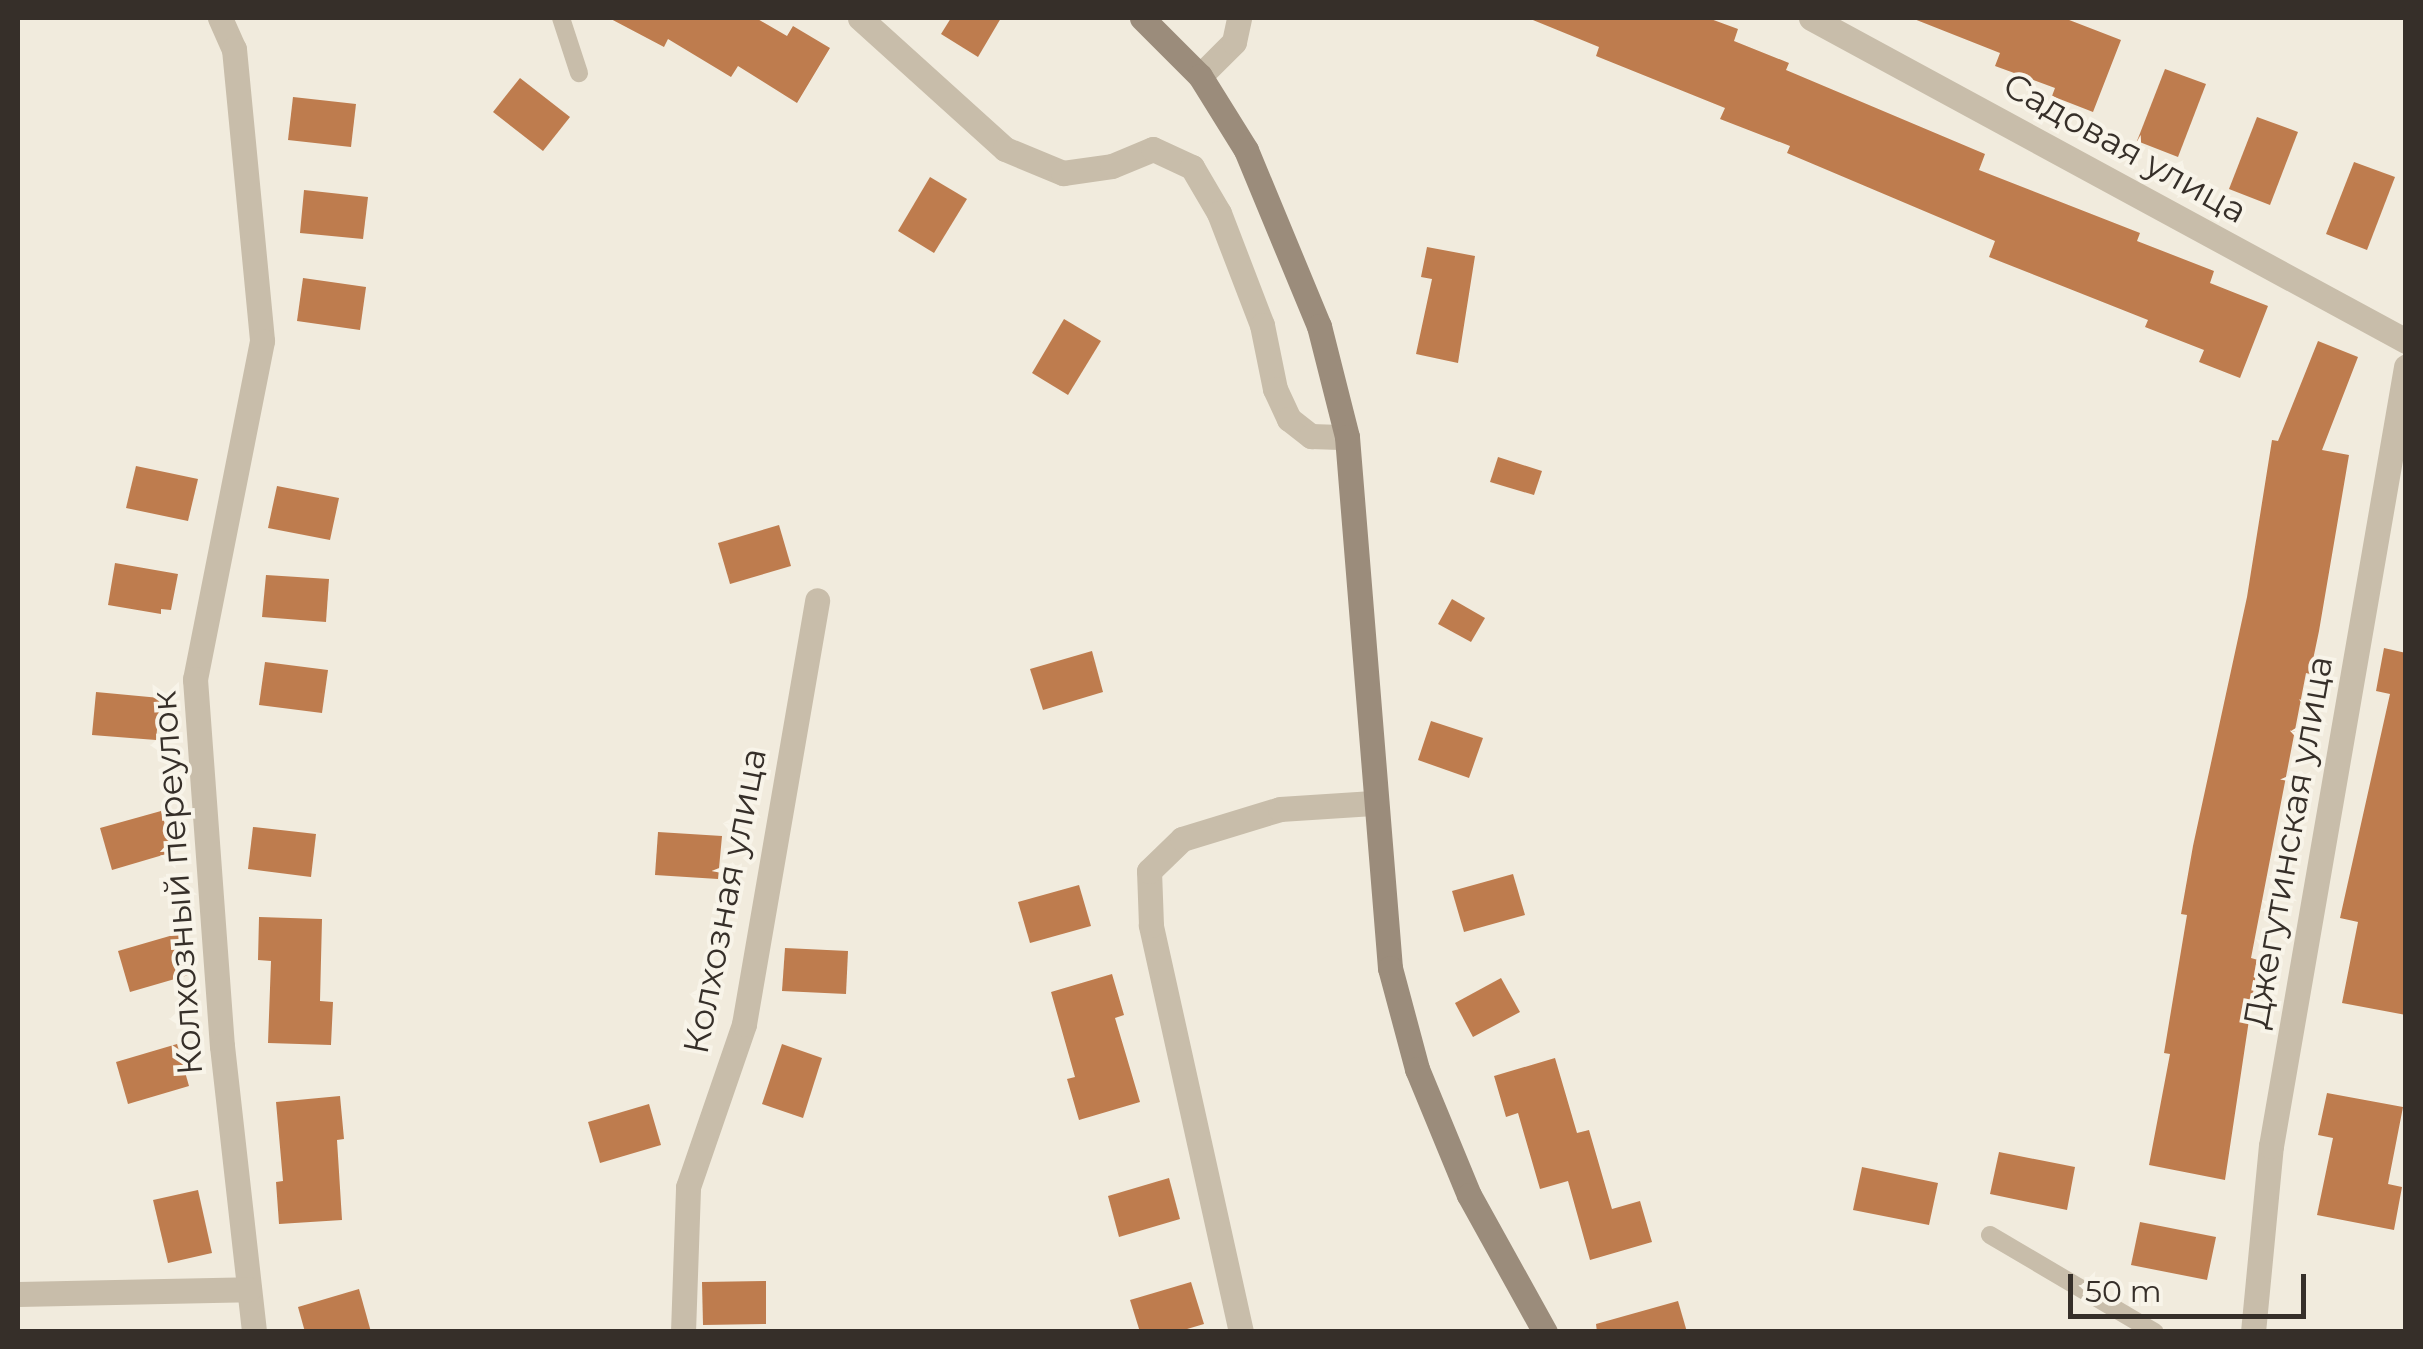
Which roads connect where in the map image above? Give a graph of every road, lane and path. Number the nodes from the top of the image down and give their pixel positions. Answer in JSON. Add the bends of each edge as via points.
{"nodes":[{"id":1,"x":220,"y":18,"type":"edge"},
{"id":2,"x":561,"y":18,"type":"edge"},
{"id":3,"x":860,"y":18,"type":"edge"},
{"id":4,"x":1142,"y":18,"type":"edge"},
{"id":5,"x":1239,"y":18,"type":"edge"},
{"id":6,"x":1811,"y":18,"type":"edge"},
{"id":7,"x":579,"y":73,"type":"dead end"},
{"id":8,"x":1200,"y":76,"type":"junction"},
{"id":9,"x":2406,"y":341,"type":"edge"},
{"id":10,"x":2406,"y":367,"type":"edge"},
{"id":11,"x":1346,"y":438,"type":"junction"},
{"id":12,"x":817,"y":600,"type":"dead end"},
{"id":13,"x":1373,"y":803,"type":"junction"},
{"id":14,"x":1990,"y":1235,"type":"dead end"},
{"id":15,"x":249,"y":1289,"type":"junction"},
{"id":16,"x":18,"y":1294,"type":"edge"},
{"id":17,"x":254,"y":1332,"type":"edge"},
{"id":18,"x":683,"y":1332,"type":"edge"},
{"id":19,"x":1240,"y":1332,"type":"edge"},
{"id":20,"x":1546,"y":1332,"type":"edge"},
{"id":21,"x":2155,"y":1332,"type":"edge"},
{"id":22,"x":2254,"y":1332,"type":"edge"}],
"edges":[{"from":1,"to":15,"type":"street","name":"Колхозный переулок","via":[[234,49],[262,341],[195,679],[222,1046]]},
{"from":2,"to":7,"type":"lane"},
{"from":3,"to":11,"type":"street","via":[[1005,149],[1063,173],[1112,166],[1152,149],[1192,167],[1262,325],[1275,389],[1289,419],[1311,436]]},
{"from":4,"to":8,"type":"main road"},
{"from":5,"to":8,"type":"street","via":[[1234,42]]},
{"from":6,"to":9,"type":"street","name":"Садовая улица"},
{"from":8,"to":11,"type":"main road","via":[[1246,150],[1285,237],[1319,326]]},
{"from":10,"to":22,"type":"street","name":"Джегутинская улица","via":[[2271,1146]]},
{"from":11,"to":13,"type":"main road"},
{"from":12,"to":18,"type":"street","name":"Колхозная улица","via":[[744,1024],[688,1188]]},
{"from":13,"to":19,"type":"street","via":[[1280,809],[1198,834],[1182,839],[1149,872],[1151,924]]},
{"from":13,"to":20,"type":"main road","via":[[1390,968],[1418,1069],[1468,1195]]},
{"from":14,"to":21,"type":"lane"},
{"from":15,"to":16,"type":"street"},
{"from":15,"to":17,"type":"street","name":"Колхозный переулок"}]}
